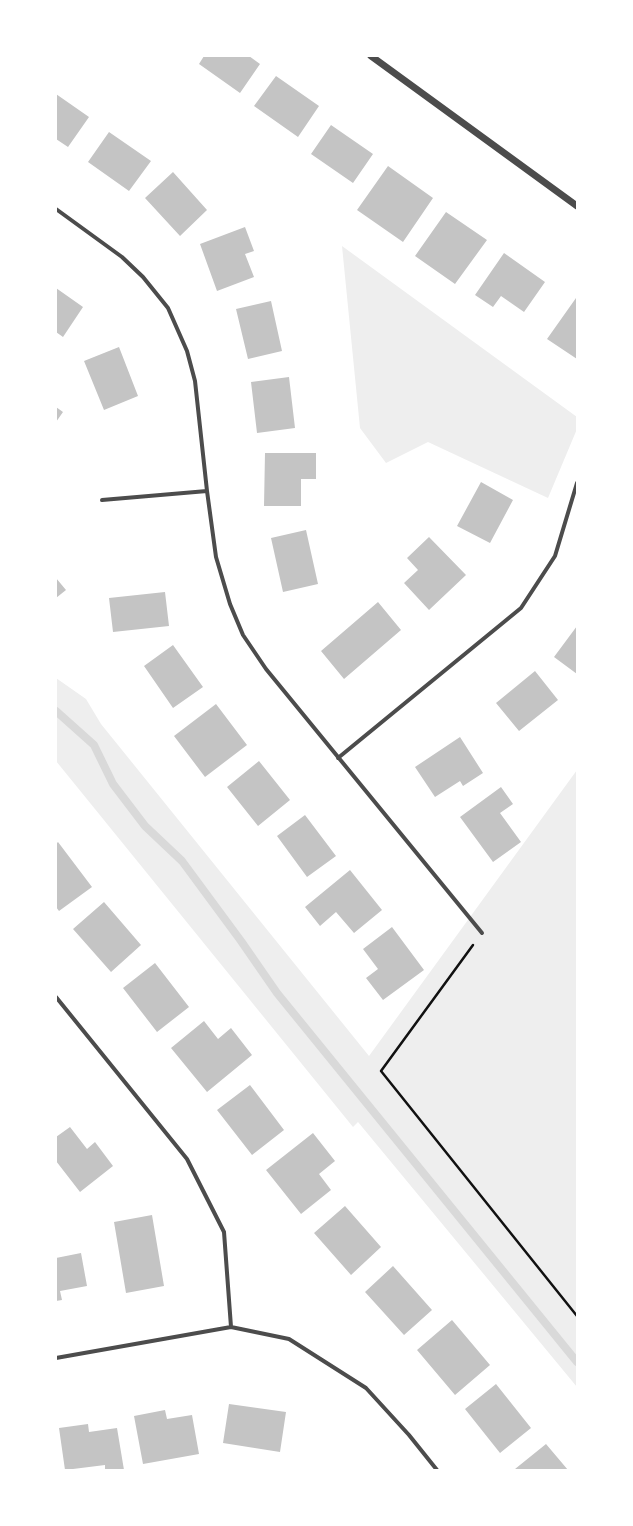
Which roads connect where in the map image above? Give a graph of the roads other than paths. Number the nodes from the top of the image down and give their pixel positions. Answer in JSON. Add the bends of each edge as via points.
{"nodes":[{"id":1,"x":371,"y":56,"type":"edge"},
{"id":2,"x":577,"y":206,"type":"edge"},
{"id":3,"x":56,"y":209,"type":"edge"},
{"id":4,"x":577,"y":483,"type":"edge"},
{"id":5,"x":207,"y":491,"type":"junction"},
{"id":6,"x":102,"y":500,"type":"dead end"},
{"id":7,"x":338,"y":758,"type":"junction"},
{"id":8,"x":482,"y":933,"type":"road end"},
{"id":9,"x":56,"y":997,"type":"edge"},
{"id":10,"x":231,"y":1327,"type":"junction"},
{"id":11,"x":56,"y":1358,"type":"edge"},
{"id":12,"x":436,"y":1470,"type":"edge"}],
"edges":[{"from":1,"to":2,"type":"street"},
{"from":3,"to":5,"type":"street","via":[[122,257],[143,277],[168,308],[187,351],[195,381]]},
{"from":4,"to":7,"type":"street","via":[[555,556],[521,608]]},
{"from":5,"to":6,"type":"street"},
{"from":5,"to":7,"type":"street","via":[[216,557],[230,604],[243,635],[266,669]]},
{"from":7,"to":8,"type":"street"},
{"from":9,"to":10,"type":"street","via":[[187,1159],[224,1232]]},
{"from":10,"to":11,"type":"street"},
{"from":10,"to":12,"type":"street","via":[[289,1339],[366,1388],[409,1435]]}]}
